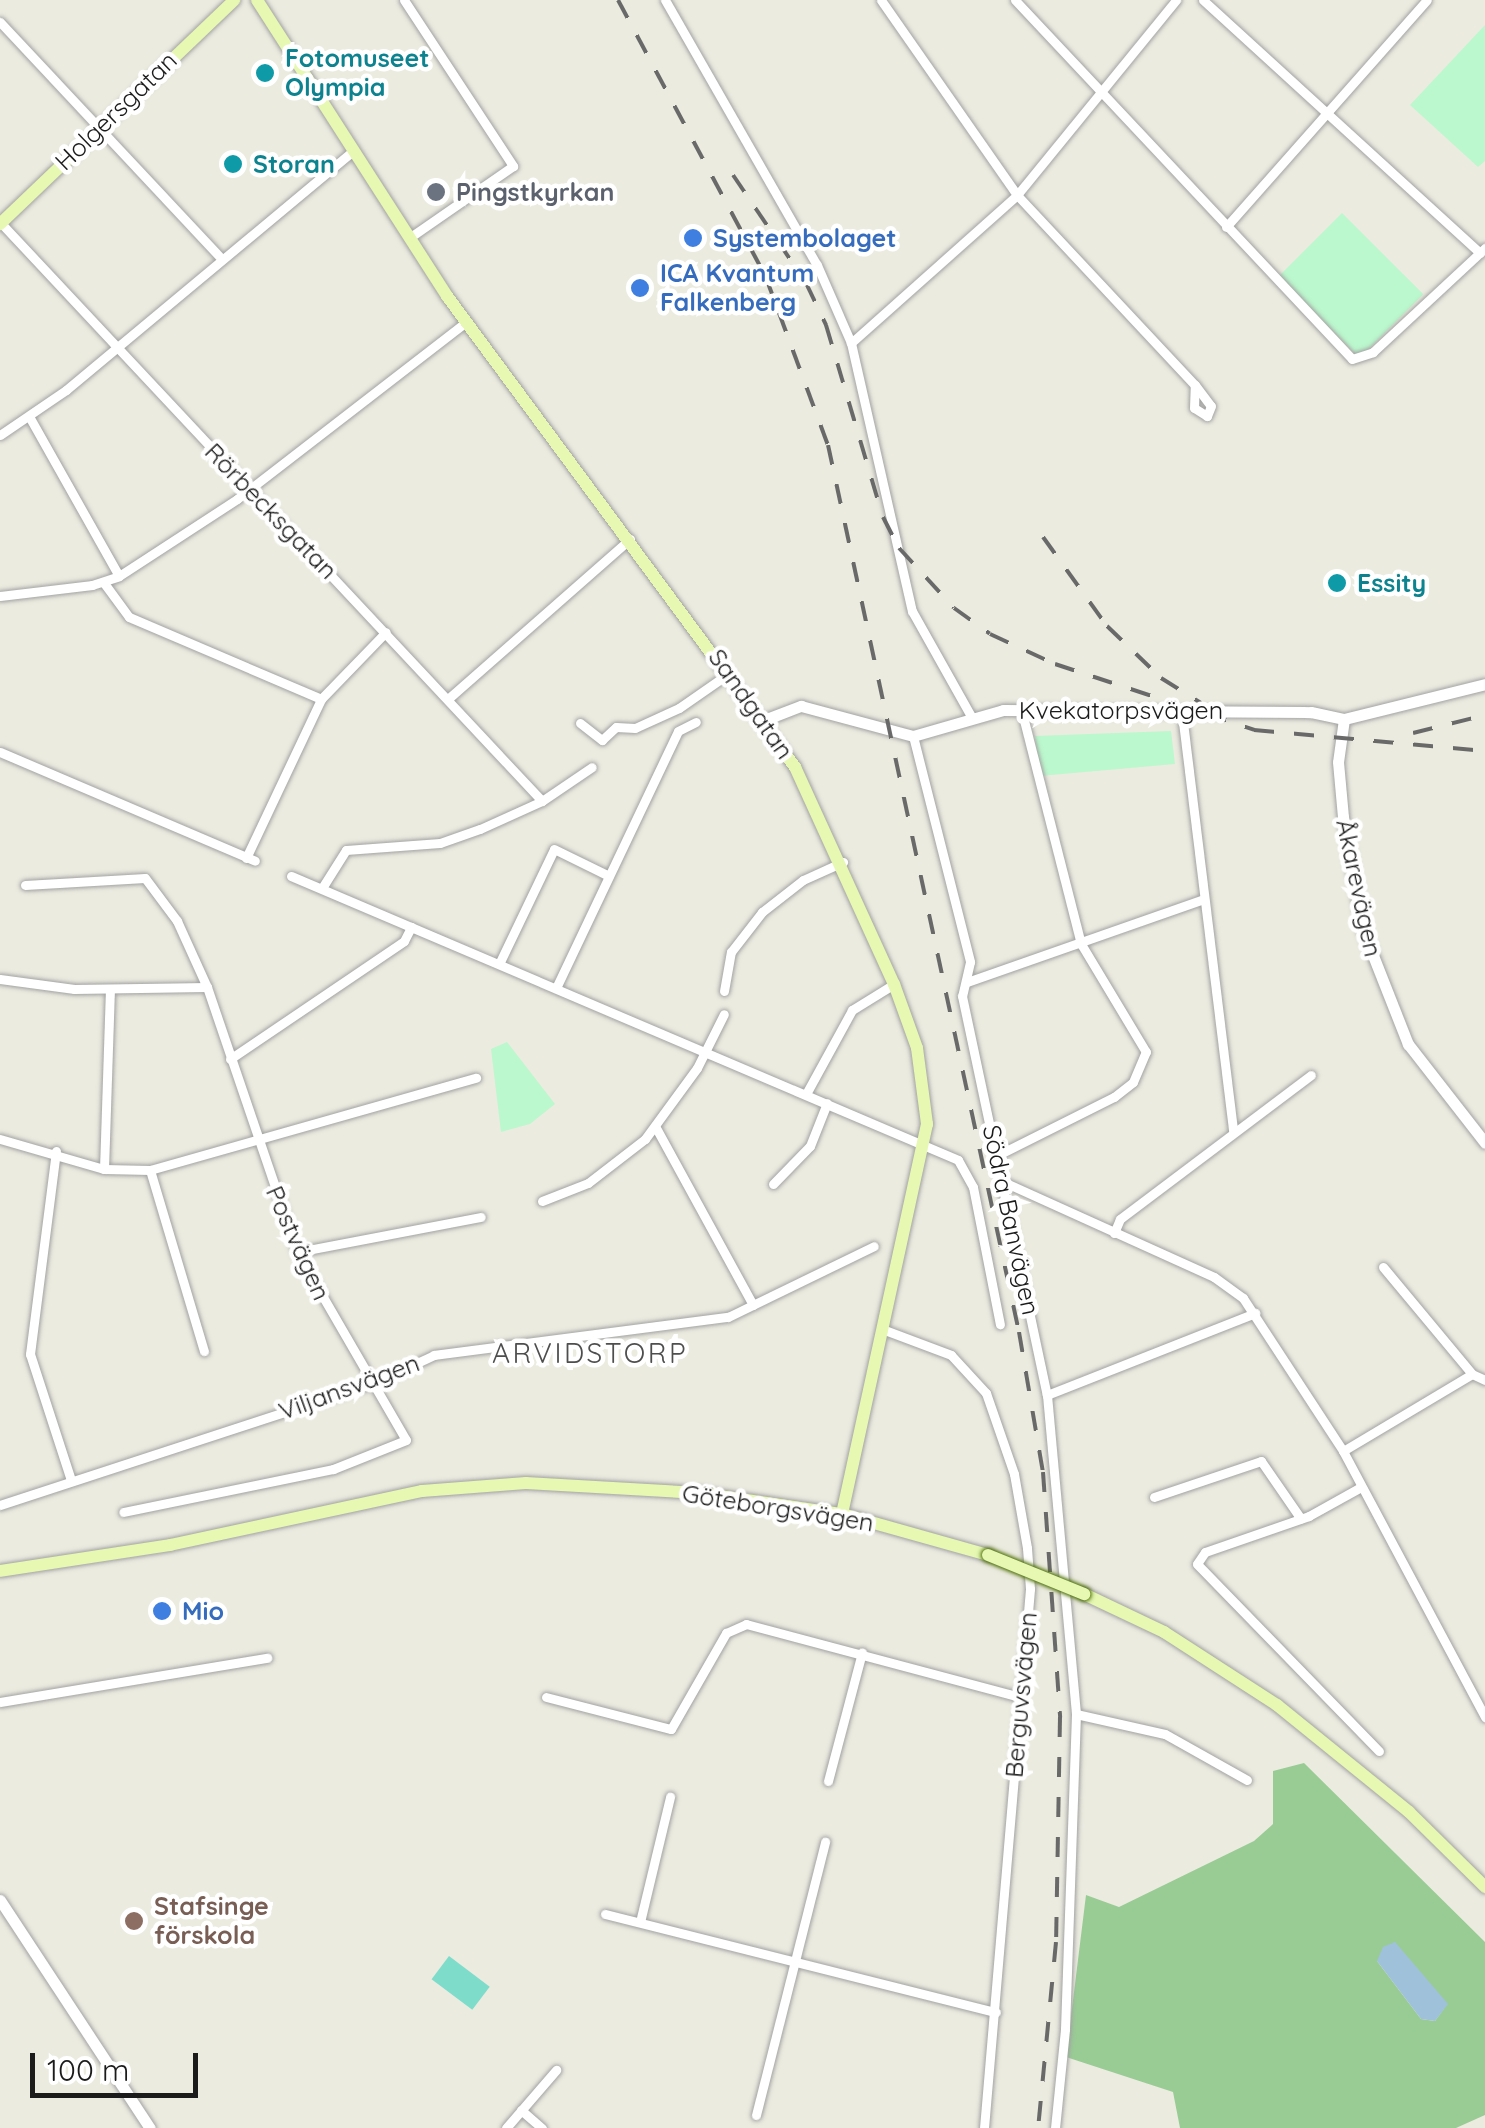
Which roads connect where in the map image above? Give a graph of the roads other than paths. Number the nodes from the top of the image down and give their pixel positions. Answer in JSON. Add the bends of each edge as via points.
{"nodes":[{"id":1,"x":234,"y":0,"type":"edge"},
{"id":2,"x":257,"y":0,"type":"edge"},
{"id":3,"x":404,"y":0,"type":"edge"},
{"id":4,"x":665,"y":0,"type":"edge"},
{"id":5,"x":881,"y":0,"type":"edge"},
{"id":6,"x":1015,"y":0,"type":"edge"},
{"id":7,"x":1176,"y":0,"type":"edge"},
{"id":8,"x":1203,"y":0,"type":"edge"},
{"id":9,"x":1427,"y":0,"type":"edge"},
{"id":10,"x":0,"y":22,"type":"edge"},
{"id":11,"x":1100,"y":92,"type":"junction"},
{"id":12,"x":1327,"y":112,"type":"junction"},
{"id":13,"x":99,"y":126,"type":"junction"},
{"id":14,"x":353,"y":151,"type":"junction"},
{"id":15,"x":1017,"y":195,"type":"junction"},
{"id":16,"x":0,"y":223,"type":"edge"},
{"id":17,"x":1226,"y":227,"type":"junction"},
{"id":18,"x":408,"y":238,"type":"junction"},
{"id":19,"x":1482,"y":250,"type":"edge"},
{"id":20,"x":222,"y":258,"type":"junction"},
{"id":21,"x":466,"y":322,"type":"junction"},
{"id":22,"x":850,"y":343,"type":"junction"},
{"id":23,"x":116,"y":347,"type":"junction"},
{"id":24,"x":1195,"y":385,"type":"dead end"},
{"id":25,"x":30,"y":418,"type":"junction"},
{"id":26,"x":0,"y":436,"type":"edge"},
{"id":27,"x":250,"y":490,"type":"junction"},
{"id":28,"x":630,"y":539,"type":"junction"},
{"id":29,"x":118,"y":576,"type":"junction"},
{"id":30,"x":104,"y":583,"type":"junction"},
{"id":31,"x":0,"y":596,"type":"edge"},
{"id":32,"x":386,"y":632,"type":"junction"},
{"id":33,"x":730,"y":673,"type":"junction"},
{"id":34,"x":1485,"y":684,"type":"edge"},
{"id":35,"x":449,"y":698,"type":"junction"},
{"id":36,"x":322,"y":699,"type":"junction"},
{"id":37,"x":1022,"y":710,"type":"junction"},
{"id":38,"x":1182,"y":714,"type":"junction"},
{"id":39,"x":972,"y":718,"type":"junction"},
{"id":40,"x":1344,"y":719,"type":"junction"},
{"id":41,"x":764,"y":720,"type":"junction"},
{"id":42,"x":696,"y":722,"type":"dead end"},
{"id":43,"x":580,"y":723,"type":"dead end"},
{"id":44,"x":913,"y":736,"type":"junction"},
{"id":45,"x":0,"y":752,"type":"edge"},
{"id":46,"x":592,"y":766,"type":"dead end"},
{"id":47,"x":542,"y":801,"type":"junction"},
{"id":48,"x":843,"y":862,"type":"junction"},
{"id":49,"x":291,"y":876,"type":"dead end"},
{"id":50,"x":609,"y":876,"type":"junction"},
{"id":51,"x":25,"y":884,"type":"dead end"},
{"id":52,"x":322,"y":888,"type":"junction"},
{"id":53,"x":1204,"y":900,"type":"junction"},
{"id":54,"x":411,"y":927,"type":"junction"},
{"id":55,"x":1081,"y":944,"type":"junction"},
{"id":56,"x":499,"y":964,"type":"junction"},
{"id":57,"x":0,"y":979,"type":"edge"},
{"id":58,"x":967,"y":982,"type":"junction"},
{"id":59,"x":894,"y":984,"type":"junction"},
{"id":60,"x":207,"y":987,"type":"junction"},
{"id":61,"x":556,"y":988,"type":"junction"},
{"id":62,"x":110,"y":990,"type":"junction"},
{"id":63,"x":724,"y":991,"type":"dead end"},
{"id":64,"x":724,"y":1014,"type":"dead end"},
{"id":65,"x":708,"y":1052,"type":"junction"},
{"id":66,"x":230,"y":1059,"type":"junction"},
{"id":67,"x":1311,"y":1075,"type":"dead end"},
{"id":68,"x":476,"y":1078,"type":"dead end"},
{"id":69,"x":806,"y":1094,"type":"junction"},
{"id":70,"x":827,"y":1103,"type":"junction"},
{"id":71,"x":655,"y":1126,"type":"junction"},
{"id":72,"x":1233,"y":1131,"type":"junction"},
{"id":73,"x":0,"y":1138,"type":"edge"},
{"id":74,"x":258,"y":1144,"type":"junction"},
{"id":75,"x":923,"y":1144,"type":"junction"},
{"id":76,"x":1485,"y":1144,"type":"edge"},
{"id":77,"x":56,"y":1150,"type":"junction"},
{"id":78,"x":998,"y":1155,"type":"junction"},
{"id":79,"x":104,"y":1168,"type":"junction"},
{"id":80,"x":150,"y":1170,"type":"junction"},
{"id":81,"x":1006,"y":1183,"type":"junction"},
{"id":82,"x":774,"y":1184,"type":"dead end"},
{"id":83,"x":542,"y":1201,"type":"dead end"},
{"id":84,"x":482,"y":1216,"type":"dead end"},
{"id":85,"x":1114,"y":1232,"type":"junction"},
{"id":86,"x":874,"y":1246,"type":"dead end"},
{"id":87,"x":296,"y":1252,"type":"junction"},
{"id":88,"x":1383,"y":1267,"type":"dead end"},
{"id":89,"x":753,"y":1305,"type":"junction"},
{"id":90,"x":1254,"y":1314,"type":"junction"},
{"id":91,"x":1000,"y":1324,"type":"dead end"},
{"id":92,"x":882,"y":1329,"type":"junction"},
{"id":93,"x":204,"y":1351,"type":"dead end"},
{"id":94,"x":1472,"y":1374,"type":"junction"},
{"id":95,"x":1485,"y":1380,"type":"edge"},
{"id":96,"x":374,"y":1383,"type":"junction"},
{"id":97,"x":1046,"y":1395,"type":"junction"},
{"id":98,"x":1343,"y":1452,"type":"junction"},
{"id":99,"x":71,"y":1480,"type":"junction"},
{"id":100,"x":1361,"y":1487,"type":"junction"},
{"id":101,"x":1154,"y":1497,"type":"dead end"},
{"id":102,"x":0,"y":1505,"type":"edge"},
{"id":103,"x":123,"y":1512,"type":"dead end"},
{"id":104,"x":842,"y":1514,"type":"junction"},
{"id":105,"x":1301,"y":1519,"type":"junction"},
{"id":106,"x":0,"y":1571,"type":"edge"},
{"id":107,"x":862,"y":1652,"type":"junction"},
{"id":108,"x":267,"y":1658,"type":"dead end"},
{"id":109,"x":1021,"y":1697,"type":"junction"},
{"id":110,"x":546,"y":1698,"type":"dead end"},
{"id":111,"x":0,"y":1702,"type":"edge"},
{"id":112,"x":1076,"y":1714,"type":"junction"},
{"id":113,"x":1485,"y":1718,"type":"edge"},
{"id":114,"x":1379,"y":1751,"type":"dead end"},
{"id":115,"x":1248,"y":1780,"type":"dead end"},
{"id":116,"x":828,"y":1781,"type":"dead end"},
{"id":117,"x":670,"y":1798,"type":"dead end"},
{"id":118,"x":825,"y":1842,"type":"dead end"},
{"id":119,"x":1462,"y":1866,"type":"junction"},
{"id":120,"x":1485,"y":1887,"type":"edge"},
{"id":121,"x":1485,"y":1899,"type":"edge"},
{"id":122,"x":0,"y":1900,"type":"edge"},
{"id":123,"x":605,"y":1914,"type":"dead end"},
{"id":124,"x":640,"y":1922,"type":"junction"},
{"id":125,"x":794,"y":1961,"type":"junction"},
{"id":126,"x":996,"y":2012,"type":"junction"},
{"id":127,"x":556,"y":2070,"type":"dead end"},
{"id":128,"x":521,"y":2110,"type":"junction"},
{"id":129,"x":756,"y":2115,"type":"dead end"},
{"id":130,"x":150,"y":2128,"type":"edge"},
{"id":131,"x":506,"y":2128,"type":"edge"},
{"id":132,"x":542,"y":2128,"type":"edge"},
{"id":133,"x":984,"y":2128,"type":"edge"},
{"id":134,"x":1055,"y":2128,"type":"edge"}],
"edges":[{"from":1,"to":13,"type":"main road","name":"Holgersgatan"},
{"from":2,"to":14,"type":"main road","name":"Sandgatan"},
{"from":3,"to":18,"type":"street","via":[[513,166]]},
{"from":4,"to":22,"type":"street","via":[[816,265]]},
{"from":5,"to":15,"type":"street"},
{"from":6,"to":11,"type":"street"},
{"from":7,"to":11,"type":"street"},
{"from":8,"to":12,"type":"street"},
{"from":9,"to":12,"type":"street"},
{"from":10,"to":13,"type":"street"},
{"from":11,"to":15,"type":"street"},
{"from":11,"to":17,"type":"street"},
{"from":12,"to":17,"type":"street"},
{"from":12,"to":19,"type":"street"},
{"from":13,"to":16,"type":"main road","name":"Holgersgatan"},
{"from":13,"to":20,"type":"street"},
{"from":14,"to":18,"type":"main road","name":"Sandgatan"},
{"from":14,"to":20,"type":"street"},
{"from":15,"to":22,"type":"street"},
{"from":15,"to":24,"type":"street"},
{"from":16,"to":23,"type":"street","name":"Rörbecksgatan"},
{"from":17,"to":19,"type":"street","via":[[1352,360],[1374,352]]},
{"from":18,"to":21,"type":"main road","name":"Sandgatan"},
{"from":20,"to":23,"type":"street"},
{"from":21,"to":27,"type":"street"},
{"from":21,"to":28,"type":"main road","name":"Sandgatan"},
{"from":22,"to":39,"type":"street","via":[[912,610]]},
{"from":23,"to":25,"type":"street"},
{"from":23,"to":27,"type":"street","name":"Rörbecksgatan"},
{"from":25,"to":26,"type":"street"},
{"from":25,"to":29,"type":"street"},
{"from":27,"to":29,"type":"street"},
{"from":27,"to":32,"type":"street","name":"Rörbecksgatan"},
{"from":28,"to":33,"type":"main road","name":"Sandgatan"},
{"from":28,"to":35,"type":"street"},
{"from":29,"to":30,"type":"street"},
{"from":30,"to":31,"type":"street"},
{"from":30,"to":36,"type":"street","via":[[128,617]]},
{"from":32,"to":35,"type":"street","name":"Rörbecksgatan"},
{"from":32,"to":36,"type":"street"},
{"from":33,"to":41,"type":"main road","name":"Sandgatan"},
{"from":33,"to":43,"type":"street","via":[[679,708],[634,728],[616,728],[602,740]]},
{"from":34,"to":40,"type":"street","name":"Kvekatorpsvägen"},
{"from":35,"to":47,"type":"street","name":"Rörbecksgatan"},
{"from":36,"to":45,"type":"street","via":[[250,859]]},
{"from":37,"to":38,"type":"street","name":"Kvekatorpsvägen"},
{"from":37,"to":39,"type":"street","name":"Kvekatorpsvägen"},
{"from":37,"to":55,"type":"street"},
{"from":38,"to":40,"type":"street","name":"Kvekatorpsvägen","via":[[1310,712]]},
{"from":38,"to":53,"type":"street"},
{"from":39,"to":44,"type":"street","name":"Kvekatorpsvägen"},
{"from":40,"to":76,"type":"street","name":"Åkarevägen","via":[[1343,818],[1363,930],[1408,1044]]},
{"from":41,"to":44,"type":"street","via":[[782,707],[801,706]]},
{"from":41,"to":48,"type":"main road","name":"Sandgatan"},
{"from":42,"to":50,"type":"street","via":[[678,731]]},
{"from":44,"to":58,"type":"street","name":"Södra Banvägen","via":[[970,962]]},
{"from":46,"to":47,"type":"street"},
{"from":47,"to":52,"type":"street","via":[[440,842],[346,850]]},
{"from":48,"to":59,"type":"main road","name":"Sandgatan"},
{"from":48,"to":63,"type":"street","via":[[803,880],[762,912],[731,952]]},
{"from":49,"to":52,"type":"street"},
{"from":50,"to":56,"type":"street","via":[[554,849]]},
{"from":50,"to":61,"type":"street"},
{"from":51,"to":60,"type":"street","name":"Postvägen","via":[[145,878],[190,944]]},
{"from":52,"to":54,"type":"street"},
{"from":53,"to":55,"type":"street"},
{"from":53,"to":72,"type":"street"},
{"from":54,"to":56,"type":"street"},
{"from":54,"to":66,"type":"street","via":[[404,941]]},
{"from":55,"to":58,"type":"street"},
{"from":55,"to":78,"type":"street","via":[[1142,1036],[1144,1066],[1114,1097]]},
{"from":56,"to":61,"type":"street"},
{"from":57,"to":62,"type":"street"},
{"from":58,"to":78,"type":"street","name":"Södra Banvägen","via":[[962,996]]},
{"from":59,"to":69,"type":"street","via":[[852,1010]]},
{"from":59,"to":75,"type":"main road","name":"Sandgatan","via":[[926,1085]]},
{"from":60,"to":62,"type":"street"},
{"from":60,"to":66,"type":"street","name":"Postvägen"},
{"from":61,"to":65,"type":"street"},
{"from":62,"to":79,"type":"street"},
{"from":64,"to":65,"type":"street"},
{"from":65,"to":69,"type":"street"},
{"from":65,"to":71,"type":"street"},
{"from":66,"to":74,"type":"street","name":"Postvägen"},
{"from":67,"to":72,"type":"street"},
{"from":68,"to":74,"type":"street"},
{"from":69,"to":70,"type":"street"},
{"from":70,"to":75,"type":"street"},
{"from":70,"to":82,"type":"street","via":[[810,1146]]},
{"from":71,"to":83,"type":"street","via":[[588,1183]]},
{"from":71,"to":89,"type":"street"},
{"from":72,"to":85,"type":"street","via":[[1120,1218]]},
{"from":73,"to":77,"type":"street"},
{"from":74,"to":80,"type":"street"},
{"from":74,"to":87,"type":"street","name":"Postvägen"},
{"from":75,"to":91,"type":"street","via":[[967,1170]]},
{"from":75,"to":92,"type":"main road","name":"Sandgatan"},
{"from":77,"to":79,"type":"street"},
{"from":77,"to":99,"type":"street","via":[[30,1354]]},
{"from":78,"to":81,"type":"street","name":"Södra Banvägen"},
{"from":79,"to":80,"type":"street"},
{"from":80,"to":93,"type":"street"},
{"from":81,"to":85,"type":"street"},
{"from":81,"to":97,"type":"street","name":"Södra Banvägen"},
{"from":84,"to":87,"type":"street"},
{"from":85,"to":90,"type":"street","via":[[1228,1284]]},
{"from":86,"to":89,"type":"street","name":"Viljansvägen"},
{"from":87,"to":96,"type":"street","name":"Postvägen"},
{"from":88,"to":94,"type":"street"},
{"from":89,"to":96,"type":"street","name":"Viljansvägen","via":[[690,1325],[434,1355]]},
{"from":90,"to":97,"type":"street"},
{"from":90,"to":98,"type":"street"},
{"from":92,"to":104,"type":"main road","name":"Sandgatan"},
{"from":92,"to":109,"type":"street","name":"Berguvsvägen","via":[[950,1355],[986,1393],[1000,1426],[1027,1548]]},
{"from":94,"to":95,"type":"street"},
{"from":94,"to":98,"type":"street"},
{"from":96,"to":99,"type":"street","name":"Viljansvägen"},
{"from":96,"to":103,"type":"street","name":"Postvägen","via":[[406,1440],[333,1469],[320,1466]]},
{"from":97,"to":112,"type":"street","name":"Södra Banvägen"},
{"from":98,"to":100,"type":"street"},
{"from":99,"to":102,"type":"street","name":"Viljansvägen"},
{"from":100,"to":105,"type":"street"},
{"from":100,"to":113,"type":"street"},
{"from":101,"to":105,"type":"street","via":[[1261,1461]]},
{"from":104,"to":106,"type":"main road","name":"Göteborgsvägen","via":[[578,1482],[462,1486],[306,1512],[170,1545]]},
{"from":104,"to":119,"type":"main road","name":"Göteborgsvägen","bridge":true,"via":[[988,1555],[1164,1632],[1352,1763]]},
{"from":105,"to":114,"type":"street","via":[[1205,1552],[1197,1564]]},
{"from":107,"to":109,"type":"street"},
{"from":107,"to":110,"type":"street","via":[[757,1624],[736,1626],[671,1729]]},
{"from":107,"to":116,"type":"street"},
{"from":108,"to":111,"type":"street"},
{"from":109,"to":126,"type":"street","name":"Berguvsvägen"},
{"from":112,"to":115,"type":"street","via":[[1165,1734]]},
{"from":112,"to":134,"type":"street","name":"Södra Banvägen","via":[[1067,1992]]},
{"from":117,"to":124,"type":"street"},
{"from":118,"to":125,"type":"street"},
{"from":119,"to":120,"type":"main road","name":"Göteborgsvägen"},
{"from":119,"to":121,"type":"main road","name":"Göteborgsvägen"},
{"from":122,"to":130,"type":"street"},
{"from":123,"to":124,"type":"street"},
{"from":124,"to":125,"type":"street"},
{"from":125,"to":126,"type":"street"},
{"from":125,"to":129,"type":"street"},
{"from":126,"to":133,"type":"street","name":"Berguvsvägen"},
{"from":127,"to":128,"type":"street"},
{"from":128,"to":131,"type":"street"},
{"from":128,"to":132,"type":"street"}]}
